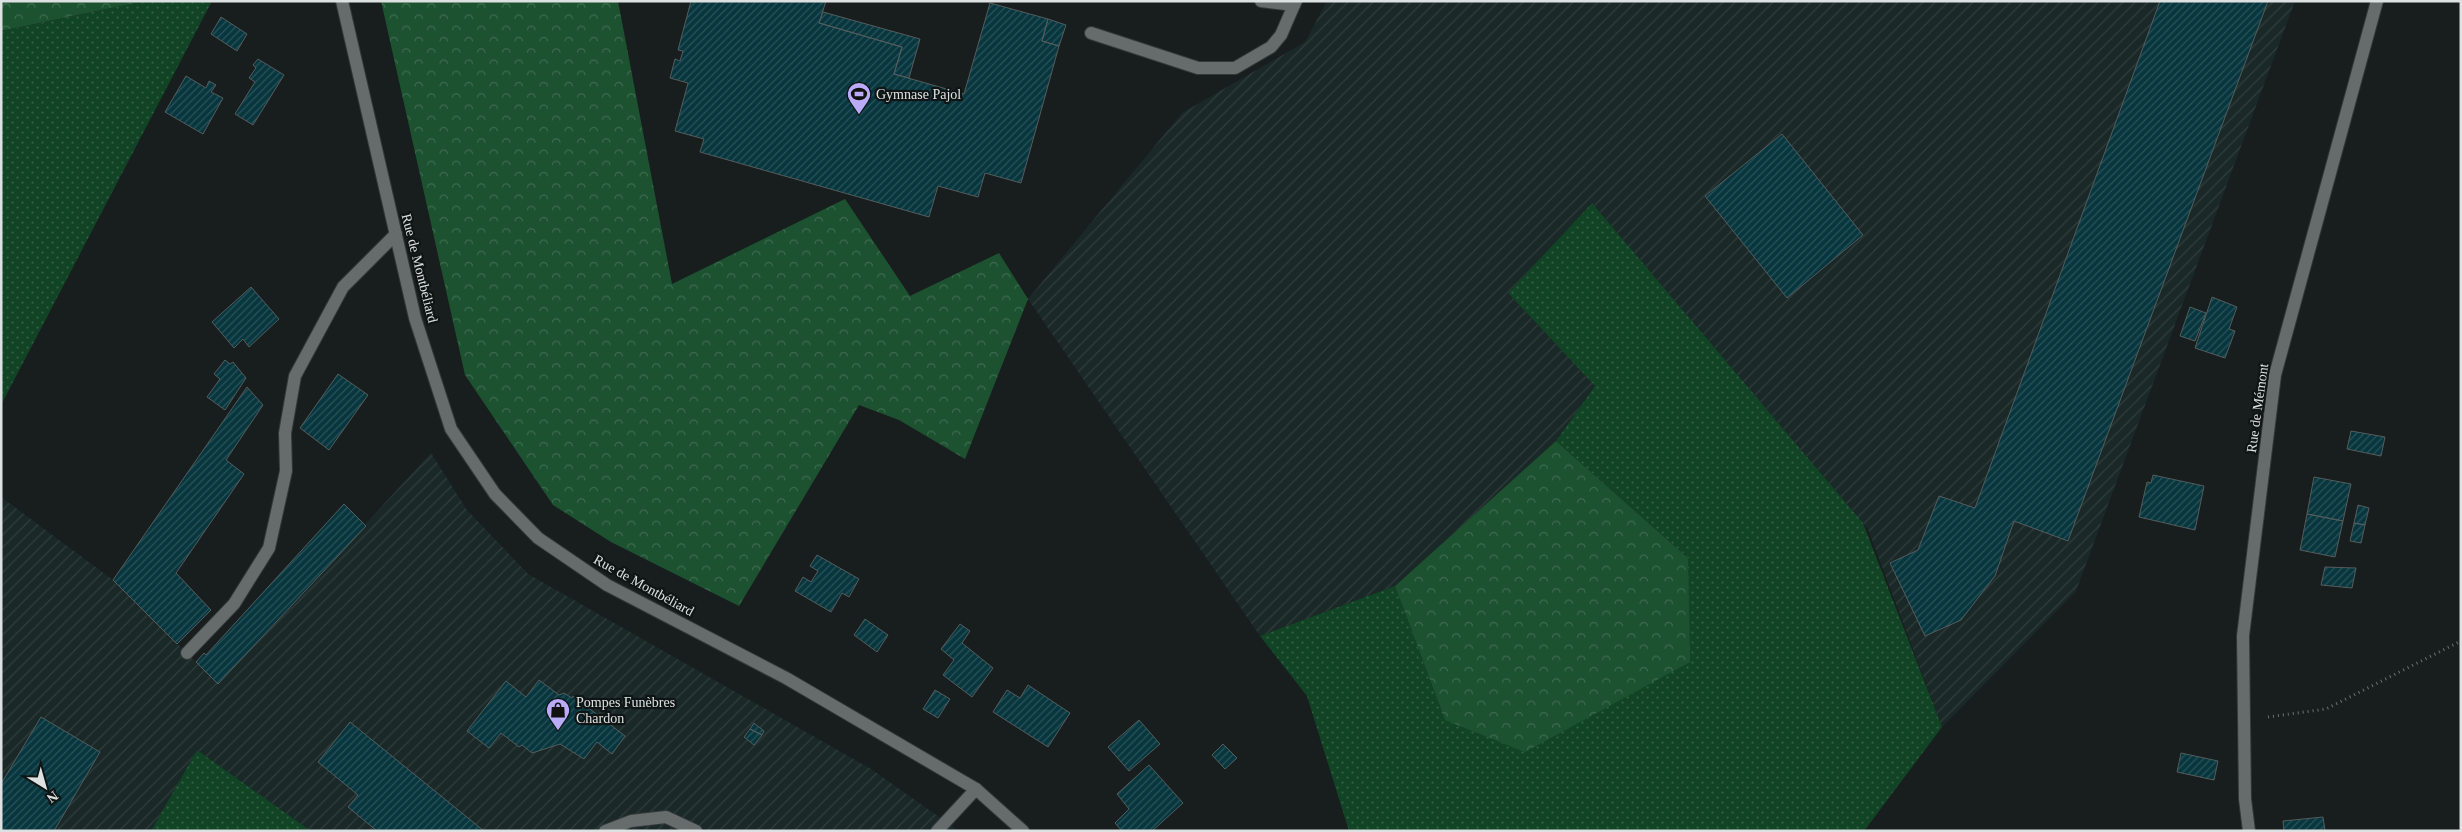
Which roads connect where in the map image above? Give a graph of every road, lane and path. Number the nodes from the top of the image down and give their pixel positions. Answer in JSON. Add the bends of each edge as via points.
{"nodes":[{"id":1,"x":1261,"y":1,"type":"edge"},
{"id":2,"x":2377,"y":1,"type":"edge"},
{"id":3,"x":1295,"y":3,"type":"edge"},
{"id":4,"x":343,"y":4,"type":"edge"},
{"id":5,"x":1091,"y":33,"type":"dead end"},
{"id":6,"x":396,"y":234,"type":"junction"},
{"id":7,"x":2461,"y":640,"type":"edge"},
{"id":8,"x":187,"y":653,"type":"dead end"},
{"id":9,"x":2244,"y":720,"type":"junction"},
{"id":10,"x":976,"y":789,"type":"junction"},
{"id":11,"x":605,"y":831,"type":"edge"},
{"id":12,"x":696,"y":831,"type":"edge"},
{"id":13,"x":937,"y":831,"type":"edge"},
{"id":14,"x":1023,"y":831,"type":"edge"},
{"id":15,"x":2249,"y":831,"type":"edge"}],
"edges":[{"from":1,"to":3,"type":"street"},
{"from":2,"to":9,"type":"street","name":"Rue de Mémont","via":[[2275,375],[2243,636]]},
{"from":3,"to":5,"type":"street","via":[[1281,35],[1271,47],[1235,68],[1198,68]]},
{"from":4,"to":6,"type":"street","name":"Rue de Montbéliard"},
{"from":6,"to":8,"type":"street","via":[[343,286],[294,376],[285,432],[286,471],[269,548],[234,604]]},
{"from":6,"to":10,"type":"street","name":"Rue de Montbéliard","via":[[416,318],[450,429],[495,494],[538,538],[607,585],[786,678]]},
{"from":7,"to":9,"type":"path","via":[[2326,709]]},
{"from":9,"to":15,"type":"street","name":"Rue de Mémont","via":[[2245,799]]},
{"from":10,"to":13,"type":"street"},
{"from":10,"to":14,"type":"street","name":"Rue de Montbéliard"},
{"from":11,"to":12,"type":"street","via":[[631,822],[666,817]]}]}
